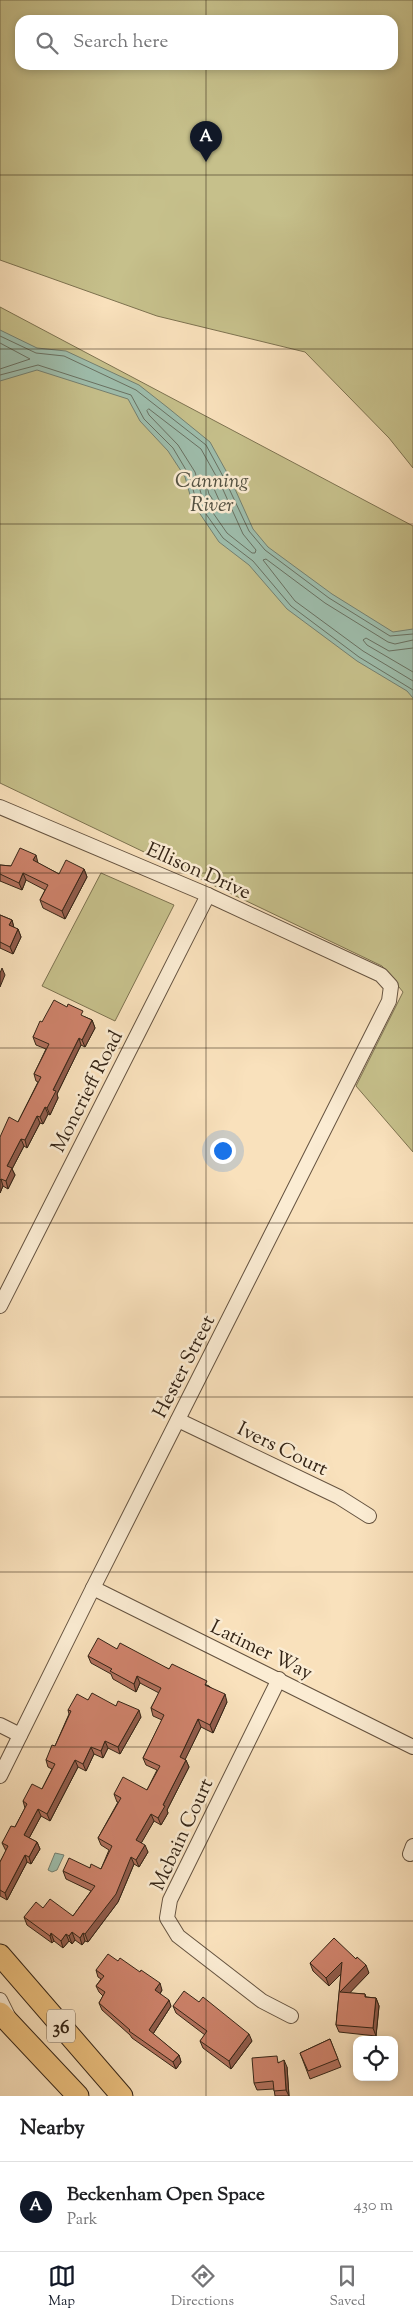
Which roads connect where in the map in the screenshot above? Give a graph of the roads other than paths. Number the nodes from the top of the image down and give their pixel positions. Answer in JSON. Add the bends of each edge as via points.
{"nodes":[{"id":1,"x":0,"y":807,"type":"edge"},
{"id":2,"x":208,"y":895,"type":"junction"},
{"id":3,"x":381,"y":975,"type":"joint"},
{"id":4,"x":0,"y":1306,"type":"edge"},
{"id":5,"x":178,"y":1420,"type":"junction"},
{"id":6,"x":369,"y":1516,"type":"dead end"},
{"id":7,"x":93,"y":1588,"type":"junction"},
{"id":8,"x":279,"y":1679,"type":"junction"},
{"id":9,"x":0,"y":1725,"type":"edge"},
{"id":10,"x":20,"y":1735,"type":"junction"},
{"id":11,"x":413,"y":1747,"type":"edge"},
{"id":12,"x":0,"y":1776,"type":"edge"},
{"id":13,"x":0,"y":1955,"type":"edge"},
{"id":14,"x":0,"y":2000,"type":"edge"},
{"id":15,"x":291,"y":2016,"type":"dead end"},
{"id":16,"x":7,"y":2020,"type":"edge"},
{"id":17,"x":78,"y":2096,"type":"edge"},
{"id":18,"x":122,"y":2096,"type":"edge"}],
"edges":[{"from":1,"to":2,"type":"street","name":"Ellison Drive"},
{"from":2,"to":3,"type":"street","name":"Ellison Drive"},
{"from":2,"to":4,"type":"street","name":"Moncrieff Road"},
{"from":3,"to":5,"type":"street","name":"Hester Street","via":[[390,986],[389,1001]]},
{"from":5,"to":6,"type":"street","name":"Ivers Court","via":[[339,1497]]},
{"from":5,"to":7,"type":"street","name":"Hester Street"},
{"from":7,"to":8,"type":"street","name":"Latimer Way"},
{"from":7,"to":10,"type":"street","name":"Hester Street"},
{"from":8,"to":11,"type":"street","name":"Latimer Way"},
{"from":8,"to":15,"type":"street","name":"Mcbain Court","via":[[170,1900],[167,1918],[178,1936],[262,2001]]},
{"from":9,"to":10,"type":"street"},
{"from":10,"to":12,"type":"street","name":"Hester Street"},
{"from":13,"to":18,"type":"main road","number":"36"},
{"from":14,"to":16,"type":"street"},
{"from":16,"to":17,"type":"main road","number":"36"}]}
